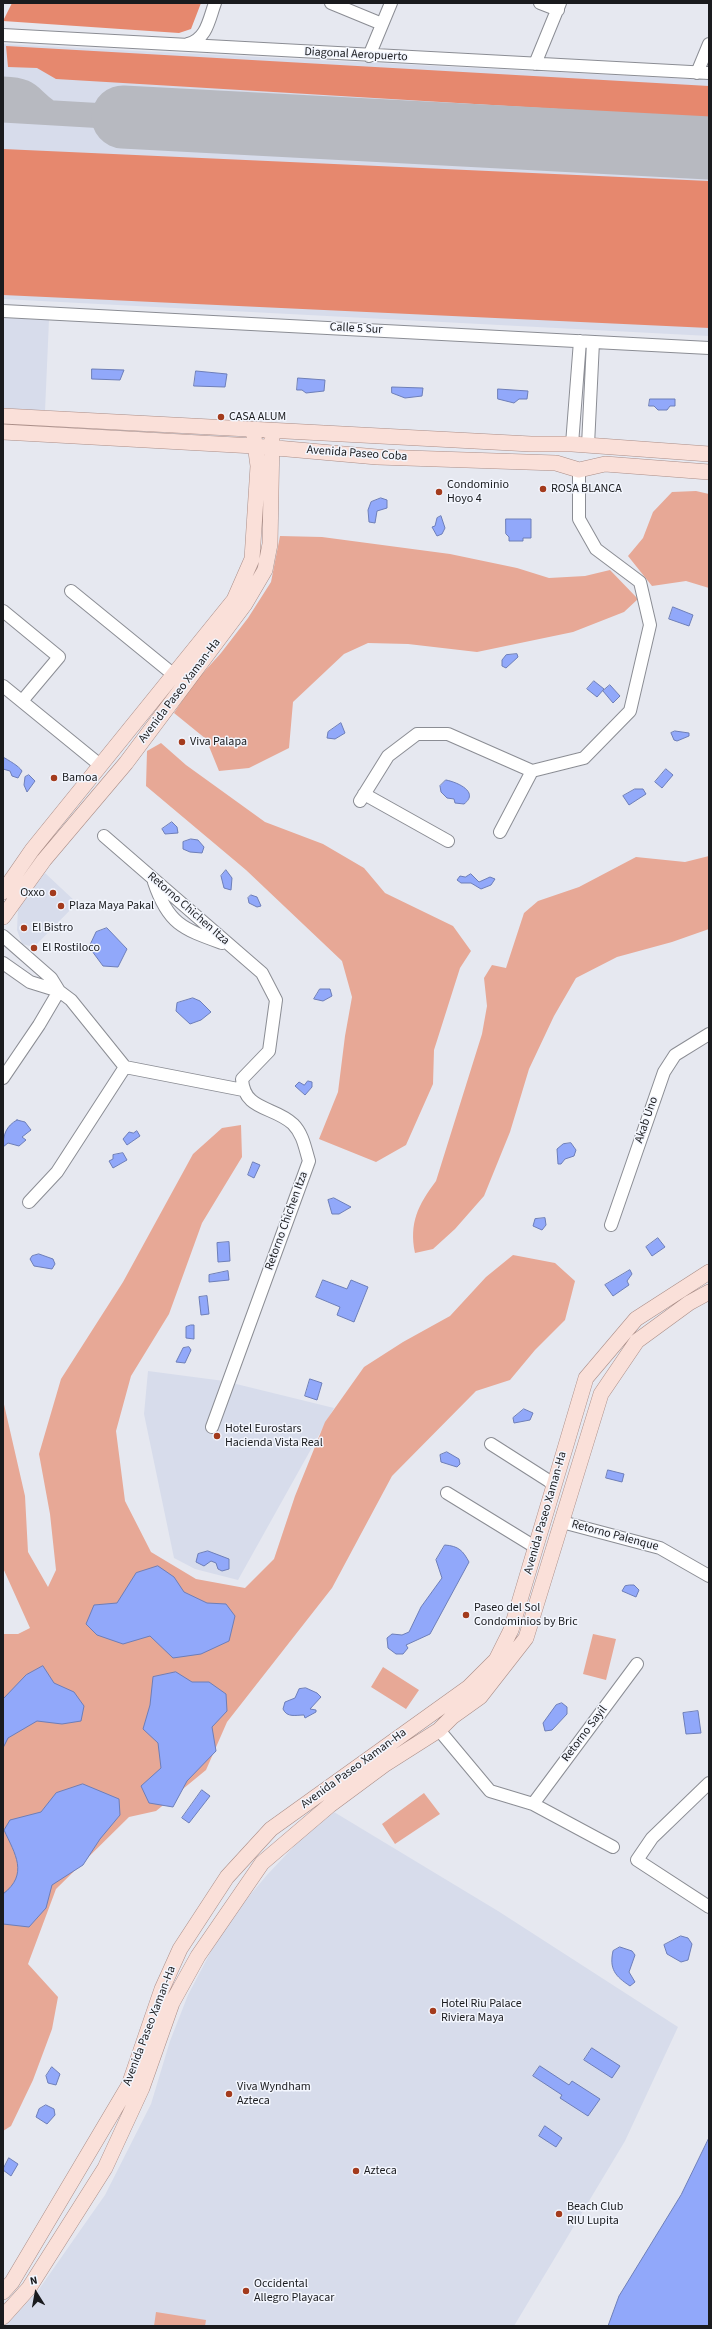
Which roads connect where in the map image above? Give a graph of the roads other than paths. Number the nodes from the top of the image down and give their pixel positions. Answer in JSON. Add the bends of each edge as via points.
{"nodes":[{"id":1,"x":215,"y":3,"type":"edge"},
{"id":2,"x":331,"y":3,"type":"edge"},
{"id":3,"x":391,"y":3,"type":"edge"},
{"id":4,"x":540,"y":3,"type":"edge"},
{"id":5,"x":559,"y":6,"type":"edge"},
{"id":6,"x":382,"y":24,"type":"junction"},
{"id":7,"x":3,"y":35,"type":"edge"},
{"id":8,"x":709,"y":44,"type":"edge"},
{"id":9,"x":185,"y":45,"type":"junction"},
{"id":10,"x":369,"y":56,"type":"junction"},
{"id":11,"x":535,"y":64,"type":"junction"},
{"id":12,"x":703,"y":73,"type":"edge"},
{"id":13,"x":3,"y":311,"type":"edge"},
{"id":14,"x":580,"y":341,"type":"junction"},
{"id":15,"x":593,"y":342,"type":"junction"},
{"id":16,"x":709,"y":348,"type":"edge"},
{"id":17,"x":3,"y":416,"type":"edge"},
{"id":18,"x":253,"y":430,"type":"junction"},
{"id":19,"x":3,"y":432,"type":"edge"},
{"id":20,"x":271,"y":432,"type":"junction"},
{"id":21,"x":531,"y":444,"type":"junction"},
{"id":22,"x":572,"y":444,"type":"junction"},
{"id":23,"x":588,"y":445,"type":"junction"},
{"id":24,"x":254,"y":446,"type":"junction"},
{"id":25,"x":273,"y":448,"type":"junction"},
{"id":26,"x":626,"y":448,"type":"junction"},
{"id":27,"x":709,"y":454,"type":"edge"},
{"id":28,"x":530,"y":462,"type":"junction"},
{"id":29,"x":625,"y":465,"type":"junction"},
{"id":30,"x":579,"y":470,"type":"junction"},
{"id":31,"x":709,"y":472,"type":"edge"},
{"id":32,"x":71,"y":591,"type":"dead end"},
{"id":33,"x":3,"y":611,"type":"edge"},
{"id":34,"x":174,"y":675,"type":"junction"},
{"id":35,"x":3,"y":686,"type":"edge"},
{"id":36,"x":22,"y":701,"type":"junction"},
{"id":37,"x":100,"y":765,"type":"junction"},
{"id":38,"x":532,"y":771,"type":"junction"},
{"id":39,"x":500,"y":832,"type":"dead end"},
{"id":40,"x":104,"y":836,"type":"dead end"},
{"id":41,"x":448,"y":841,"type":"dead end"},
{"id":42,"x":152,"y":878,"type":"junction"},
{"id":43,"x":3,"y":892,"type":"edge"},
{"id":44,"x":3,"y":916,"type":"edge"},
{"id":45,"x":3,"y":936,"type":"edge"},
{"id":46,"x":229,"y":945,"type":"junction"},
{"id":47,"x":3,"y":963,"type":"edge"},
{"id":48,"x":59,"y":991,"type":"junction"},
{"id":49,"x":709,"y":1034,"type":"edge"},
{"id":50,"x":125,"y":1067,"type":"junction"},
{"id":51,"x":3,"y":1078,"type":"edge"},
{"id":52,"x":243,"y":1090,"type":"junction"},
{"id":53,"x":29,"y":1202,"type":"dead end"},
{"id":54,"x":611,"y":1225,"type":"dead end"},
{"id":55,"x":708,"y":1275,"type":"edge"},
{"id":56,"x":709,"y":1292,"type":"edge"},
{"id":57,"x":212,"y":1427,"type":"dead end"},
{"id":58,"x":491,"y":1444,"type":"dead end"},
{"id":59,"x":559,"y":1467,"type":"junction"},
{"id":60,"x":577,"y":1472,"type":"junction"},
{"id":61,"x":553,"y":1486,"type":"junction"},
{"id":62,"x":447,"y":1493,"type":"dead end"},
{"id":63,"x":562,"y":1522,"type":"junction"},
{"id":64,"x":534,"y":1552,"type":"junction"},
{"id":65,"x":550,"y":1562,"type":"junction"},
{"id":66,"x":709,"y":1576,"type":"edge"},
{"id":67,"x":637,"y":1664,"type":"dead end"},
{"id":68,"x":474,"y":1692,"type":"junction"},
{"id":69,"x":440,"y":1730,"type":"junction"},
{"id":70,"x":709,"y":1783,"type":"edge"},
{"id":71,"x":533,"y":1804,"type":"junction"},
{"id":72,"x":613,"y":1847,"type":"dead end"},
{"id":73,"x":709,"y":1907,"type":"edge"},
{"id":74,"x":3,"y":2292,"type":"edge"},
{"id":75,"x":3,"y":2317,"type":"edge"}],
"edges":[{"from":1,"to":9,"type":"street","via":[[204,35],[196,42]]},
{"from":2,"to":6,"type":"street"},
{"from":3,"to":6,"type":"street"},
{"from":4,"to":5,"type":"street"},
{"from":5,"to":11,"type":"street"},
{"from":6,"to":10,"type":"street"},
{"from":7,"to":9,"type":"street","name":"Diagonal Aeropuerto"},
{"from":8,"to":12,"type":"street"},
{"from":9,"to":10,"type":"street","name":"Diagonal Aeropuerto"},
{"from":10,"to":11,"type":"street","name":"Diagonal Aeropuerto"},
{"from":11,"to":12,"type":"street","name":"Diagonal Aeropuerto"},
{"from":13,"to":14,"type":"street","name":"Calle 5 Sur"},
{"from":14,"to":15,"type":"street","name":"Calle 5 Sur"},
{"from":14,"to":22,"type":"street"},
{"from":15,"to":16,"type":"street","name":"Calle 5 Sur"},
{"from":15,"to":23,"type":"street"},
{"from":17,"to":18,"type":"main road","name":"Avenida Paseo Coba"},
{"from":18,"to":20,"type":"main road","name":"Avenida Paseo Coba"},
{"from":18,"to":24,"type":"main road","name":"Avenida Paseo Xaman-Ha"},
{"from":19,"to":24,"type":"main road","name":"Avenida Paseo Coba"},
{"from":20,"to":21,"type":"main road","name":"Avenida Paseo Coba"},
{"from":20,"to":25,"type":"main road","name":"Avenida Paseo Xaman-Ha"},
{"from":21,"to":22,"type":"main road","name":"Avenida Paseo Coba"},
{"from":21,"to":28,"type":"main road"},
{"from":22,"to":23,"type":"main road","name":"Avenida Paseo Coba"},
{"from":23,"to":26,"type":"main road","name":"Avenida Paseo Coba"},
{"from":24,"to":25,"type":"main road","name":"Avenida Paseo Coba"},
{"from":24,"to":34,"type":"main road","name":"Avenida Paseo Xaman-Ha","via":[[258,466],[252,559],[234,600]]},
{"from":25,"to":28,"type":"main road","name":"Avenida Paseo Coba","via":[[377,457]]},
{"from":25,"to":44,"type":"main road","name":"Avenida Paseo Xaman-Ha","via":[[270,544],[265,570],[245,604],[126,763],[44,860]]},
{"from":26,"to":27,"type":"main road","name":"Avenida Paseo Coba"},
{"from":26,"to":29,"type":"main road"},
{"from":28,"to":30,"type":"main road","name":"Avenida Paseo Coba","via":[[556,463]]},
{"from":29,"to":30,"type":"main road","name":"Avenida Paseo Coba","via":[[605,464]]},
{"from":29,"to":31,"type":"main road","name":"Avenida Paseo Coba"},
{"from":30,"to":38,"type":"street","via":[[579,519],[596,549],[640,582],[650,625],[630,711],[584,758]]},
{"from":32,"to":34,"type":"street"},
{"from":33,"to":36,"type":"street","via":[[59,657]]},
{"from":34,"to":37,"type":"main road","name":"Avenida Paseo Xaman-Ha"},
{"from":35,"to":36,"type":"street"},
{"from":36,"to":37,"type":"street"},
{"from":37,"to":43,"type":"main road","name":"Avenida Paseo Xaman-Ha","via":[[32,850]]},
{"from":38,"to":39,"type":"street"},
{"from":38,"to":41,"type":"street","via":[[448,734],[417,734],[388,756],[362,798]]},
{"from":40,"to":42,"type":"street","name":"Retorno Chichen Itza"},
{"from":42,"to":46,"type":"street","name":"Retorno Chichen Itza"},
{"from":42,"to":46,"type":"street","via":[[171,916],[179,925]]},
{"from":45,"to":48,"type":"street","via":[[51,978]]},
{"from":46,"to":52,"type":"street","name":"Retorno Chichen Itza","via":[[262,973],[276,1000],[270,1051],[242,1079]]},
{"from":47,"to":48,"type":"street","via":[[30,982]]},
{"from":48,"to":50,"type":"street","via":[[71,1000]]},
{"from":48,"to":51,"type":"street"},
{"from":49,"to":54,"type":"street","name":"Akab Uno","via":[[675,1055],[664,1072]]},
{"from":50,"to":52,"type":"street"},
{"from":50,"to":53,"type":"street","via":[[57,1172]]},
{"from":52,"to":57,"type":"street","name":"Retorno Chichen Itza","via":[[249,1099],[292,1124],[303,1139],[309,1161]]},
{"from":55,"to":59,"type":"main road","name":"Avenida Paseo Xaman-Ha","via":[[636,1318],[586,1378]]},
{"from":56,"to":60,"type":"main road","name":"Avenida Paseo Xaman-Ha","via":[[689,1303],[637,1341],[601,1394]]},
{"from":58,"to":61,"type":"street"},
{"from":59,"to":60,"type":"main road"},
{"from":59,"to":61,"type":"main road","name":"Avenida Paseo Xaman-Ha"},
{"from":60,"to":63,"type":"main road","name":"Avenida Paseo Xaman-Ha"},
{"from":61,"to":64,"type":"main road","name":"Avenida Paseo Xaman-Ha"},
{"from":62,"to":64,"type":"street"},
{"from":63,"to":65,"type":"main road","name":"Avenida Paseo Xaman-Ha"},
{"from":63,"to":66,"type":"street","name":"Retorno Palenque","via":[[660,1548]]},
{"from":64,"to":65,"type":"main road"},
{"from":64,"to":68,"type":"main road","name":"Avenida Paseo Xaman-Ha","via":[[511,1630],[496,1660]]},
{"from":65,"to":68,"type":"main road","name":"Avenida Paseo Xaman-Ha","via":[[526,1638]]},
{"from":67,"to":71,"type":"street","name":"Retorno Sayil"},
{"from":68,"to":69,"type":"main road","name":"Avenida Paseo Xaman-Ha"},
{"from":68,"to":74,"type":"main road","name":"Avenida Paseo Xaman-Ha","via":[[271,1828],[227,1876],[180,1949],[162,1989],[129,2085],[12,2282]]},
{"from":69,"to":71,"type":"street","via":[[490,1791]]},
{"from":69,"to":75,"type":"main road","name":"Avenida Paseo Xaman-Ha","via":[[384,1765],[330,1805],[262,1864],[198,1956],[172,2003],[142,2088],[105,2168],[29,2288]]},
{"from":70,"to":73,"type":"street","via":[[652,1838],[637,1860]]},
{"from":71,"to":72,"type":"street"}]}
